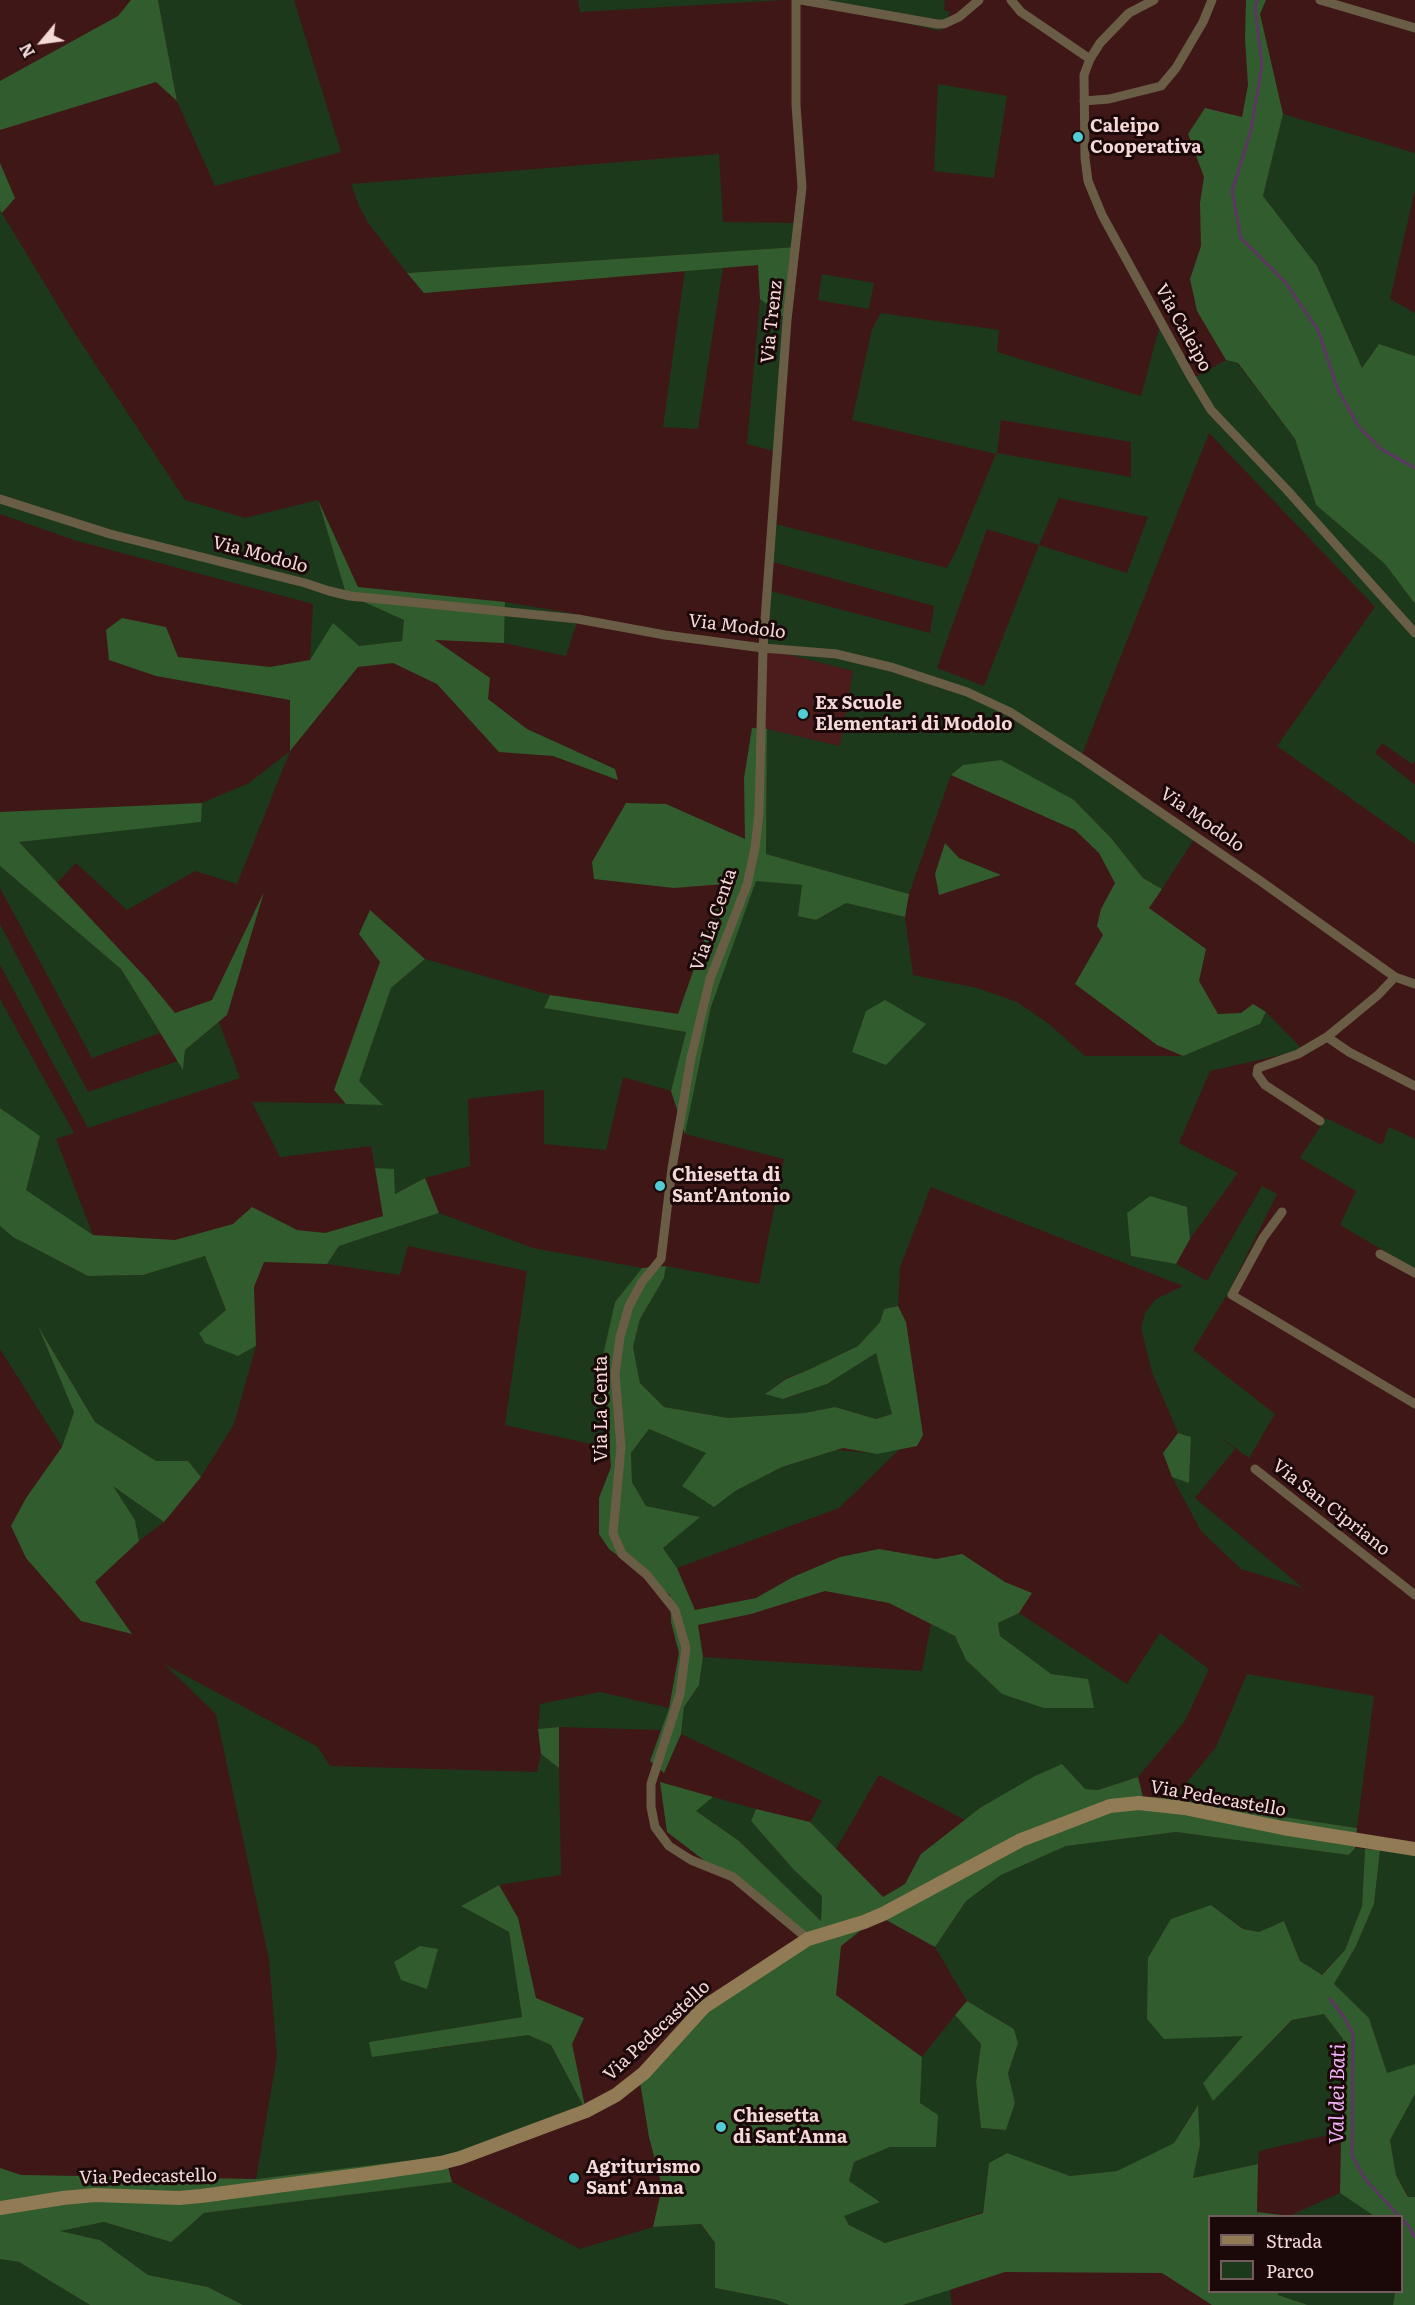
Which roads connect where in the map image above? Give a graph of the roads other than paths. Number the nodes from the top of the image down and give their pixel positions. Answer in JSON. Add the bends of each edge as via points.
{"nodes":[{"id":1,"x":796,"y":0,"type":"edge"},
{"id":2,"x":801,"y":0,"type":"edge"},
{"id":3,"x":979,"y":0,"type":"edge"},
{"id":4,"x":1011,"y":0,"type":"edge"},
{"id":5,"x":1154,"y":0,"type":"edge"},
{"id":6,"x":1212,"y":0,"type":"edge"},
{"id":7,"x":1320,"y":0,"type":"edge"},
{"id":8,"x":1415,"y":28,"type":"edge"},
{"id":9,"x":1090,"y":59,"type":"junction"},
{"id":10,"x":1084,"y":101,"type":"junction"},
{"id":11,"x":0,"y":499,"type":"edge"},
{"id":12,"x":1415,"y":633,"type":"edge"},
{"id":13,"x":763,"y":648,"type":"junction"},
{"id":14,"x":1395,"y":977,"type":"junction"},
{"id":15,"x":1415,"y":984,"type":"edge"},
{"id":16,"x":1327,"y":1037,"type":"junction"},
{"id":17,"x":1415,"y":1086,"type":"edge"},
{"id":18,"x":1320,"y":1121,"type":"dead end"},
{"id":19,"x":1282,"y":1212,"type":"dead end"},
{"id":20,"x":1380,"y":1254,"type":"dead end"},
{"id":21,"x":1415,"y":1273,"type":"edge"},
{"id":22,"x":1415,"y":1404,"type":"edge"},
{"id":23,"x":1255,"y":1469,"type":"dead end"},
{"id":24,"x":1415,"y":1595,"type":"edge"},
{"id":25,"x":1415,"y":1849,"type":"edge"},
{"id":26,"x":808,"y":1939,"type":"junction"},
{"id":27,"x":0,"y":2208,"type":"edge"}],
"edges":[{"from":1,"to":13,"type":"street","name":"Via Trenz","via":[[796,105],[802,187],[787,320]]},
{"from":2,"to":3,"type":"street","via":[[937,24],[959,17]]},
{"from":4,"to":9,"type":"street","via":[[1021,12]]},
{"from":5,"to":9,"type":"street","name":"Via Caleipo","via":[[1129,13]]},
{"from":6,"to":10,"type":"street","via":[[1176,68],[1161,86]]},
{"from":7,"to":8,"type":"street"},
{"from":9,"to":10,"type":"street","name":"Via Caleipo","via":[[1084,75]]},
{"from":10,"to":12,"type":"street","name":"Via Caleipo","via":[[1088,181],[1102,215],[1196,386],[1229,431]]},
{"from":11,"to":13,"type":"street","name":"Via Modolo","via":[[110,534],[339,594],[578,619]]},
{"from":13,"to":14,"type":"street","name":"Via Modolo","via":[[837,654],[891,667],[967,692],[1010,712],[1136,795]]},
{"from":13,"to":26,"type":"street","name":"Via La Centa","via":[[759,813],[753,857],[747,885],[710,979],[691,1058],[661,1259],[633,1298],[620,1337],[615,1374],[621,1447],[613,1533],[622,1554],[675,1610],[686,1648],[680,1694],[651,1784],[651,1807],[659,1836],[691,1860],[733,1877]]},
{"from":14,"to":15,"type":"street","name":"Via Modolo"},
{"from":14,"to":16,"type":"street"},
{"from":16,"to":17,"type":"street"},
{"from":16,"to":18,"type":"street","via":[[1298,1054],[1264,1064],[1257,1071],[1264,1085]]},
{"from":19,"to":22,"type":"street","via":[[1232,1295]]},
{"from":20,"to":21,"type":"street"},
{"from":23,"to":24,"type":"street","name":"Via San Cipriano"},
{"from":25,"to":26,"type":"street","name":"Via Pedecastello","via":[[1184,1808],[1123,1804],[1094,1811],[1021,1840],[879,1916]]},
{"from":26,"to":27,"type":"street","name":"Via Pedecastello","via":[[704,2007],[644,2073],[616,2095],[460,2158],[201,2196],[94,2195]]}]}
